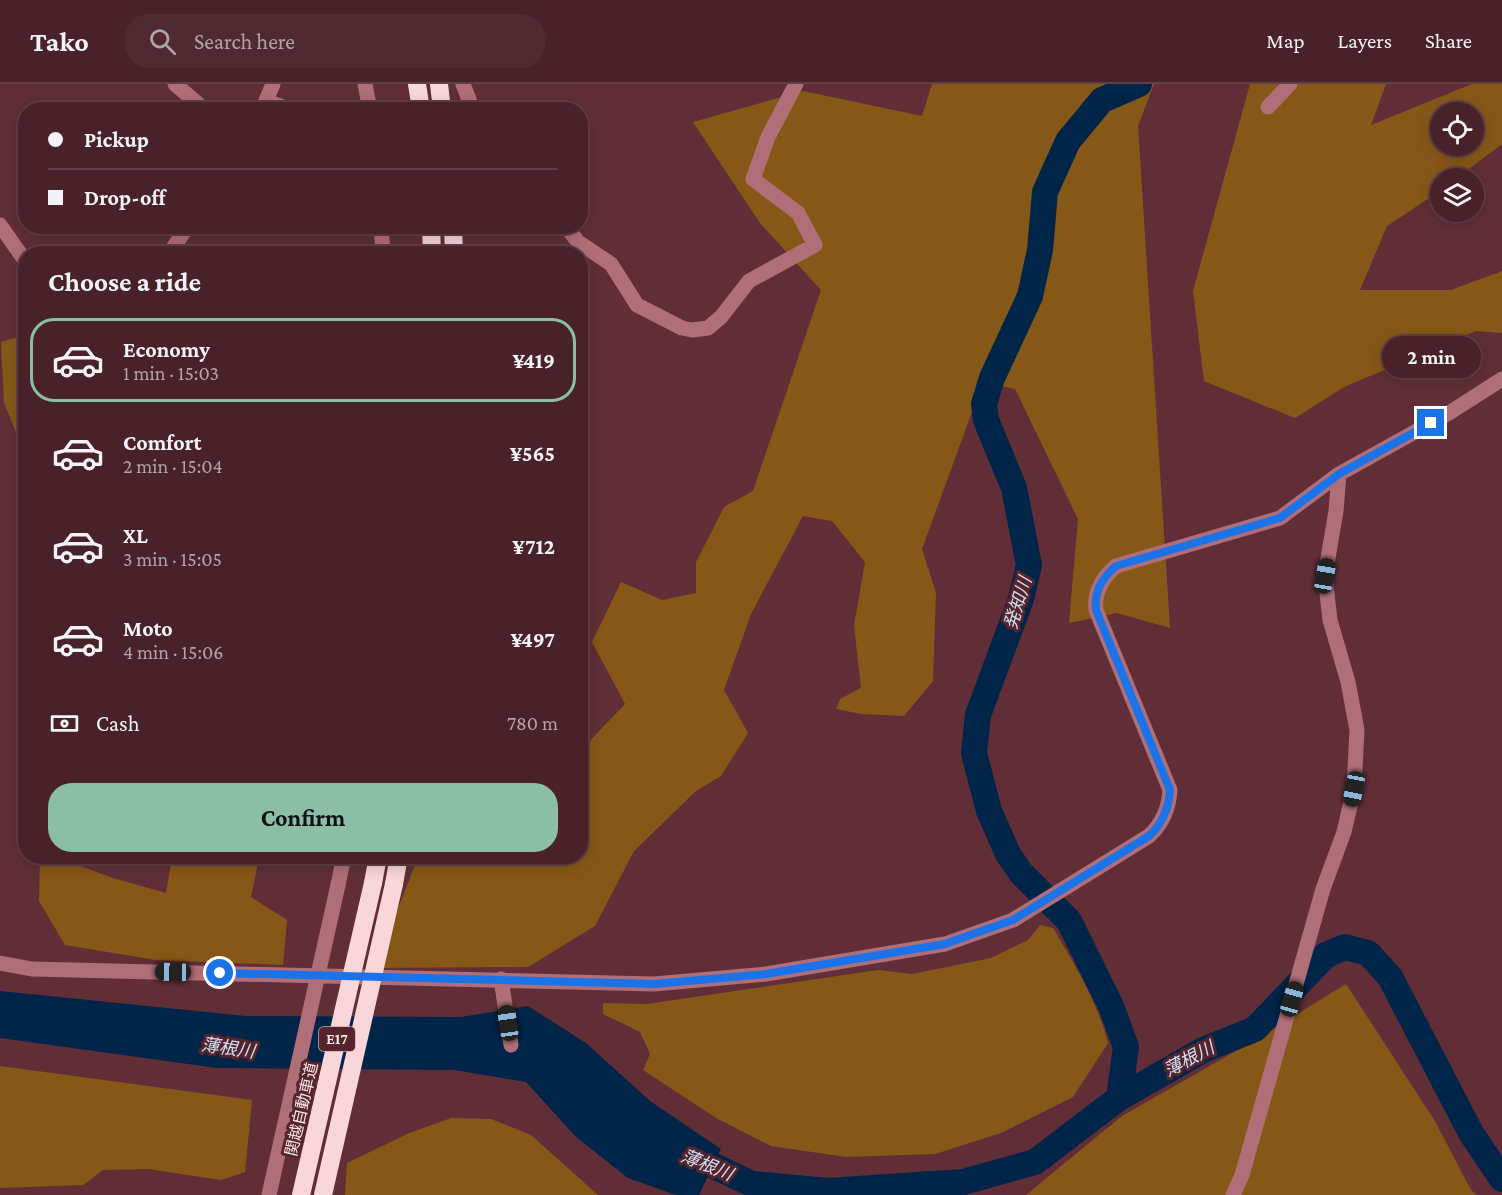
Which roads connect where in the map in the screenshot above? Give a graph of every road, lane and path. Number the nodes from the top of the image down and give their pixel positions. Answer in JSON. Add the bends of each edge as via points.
{"nodes":[{"id":1,"x":176,"y":84,"type":"edge"},
{"id":2,"x":273,"y":84,"type":"edge"},
{"id":3,"x":365,"y":84,"type":"edge"},
{"id":4,"x":417,"y":84,"type":"edge"},
{"id":5,"x":438,"y":84,"type":"edge"},
{"id":6,"x":463,"y":84,"type":"edge"},
{"id":7,"x":796,"y":84,"type":"edge"},
{"id":8,"x":1290,"y":84,"type":"edge"},
{"id":9,"x":196,"y":102,"type":"edge"},
{"id":10,"x":265,"y":102,"type":"edge"},
{"id":11,"x":368,"y":102,"type":"edge"},
{"id":12,"x":420,"y":102,"type":"edge"},
{"id":13,"x":441,"y":102,"type":"edge"},
{"id":14,"x":470,"y":102,"type":"edge"},
{"id":15,"x":1268,"y":107,"type":"dead end"},
{"id":16,"x":0,"y":225,"type":"edge"},
{"id":17,"x":572,"y":234,"type":"edge"},
{"id":18,"x":584,"y":246,"type":"edge"},
{"id":19,"x":588,"y":249,"type":"edge"},
{"id":20,"x":18,"y":251,"type":"edge"},
{"id":21,"x":1502,"y":379,"type":"edge"},
{"id":22,"x":1339,"y":474,"type":"junction"},
{"id":23,"x":342,"y":864,"type":"edge"},
{"id":24,"x":377,"y":864,"type":"edge"},
{"id":25,"x":398,"y":864,"type":"edge"},
{"id":26,"x":0,"y":963,"type":"edge"},
{"id":27,"x":501,"y":979,"type":"junction"},
{"id":28,"x":511,"y":1045,"type":"dead end"},
{"id":29,"x":269,"y":1195,"type":"edge"},
{"id":30,"x":301,"y":1195,"type":"edge"},
{"id":31,"x":323,"y":1195,"type":"edge"},
{"id":32,"x":1233,"y":1195,"type":"edge"}],
"edges":[{"from":1,"to":9,"type":"street"},
{"from":2,"to":10,"type":"street"},
{"from":3,"to":11,"type":"street"},
{"from":4,"to":12,"type":"highway"},
{"from":5,"to":13,"type":"highway"},
{"from":6,"to":14,"type":"street"},
{"from":7,"to":19,"type":"street","via":[[768,137],[753,179],[798,213],[815,245],[749,281],[721,317],[708,328],[692,330],[637,305],[611,264]]},
{"from":8,"to":15,"type":"street"},
{"from":16,"to":20,"type":"street"},
{"from":17,"to":18,"type":"street"},
{"from":21,"to":22,"type":"street"},
{"from":22,"to":27,"type":"street","via":[[1280,518],[1116,566],[1106,574],[1095,598],[1096,610],[1170,790],[1156,829],[1149,836],[1072,885],[1013,920],[945,944],[766,974],[654,984]]},
{"from":22,"to":32,"type":"street","via":[[1325,576],[1330,620],[1357,730],[1349,816],[1323,889]]},
{"from":23,"to":29,"type":"street","bridge":true},
{"from":24,"to":30,"type":"highway","name":"関越自動車道","number":"E17","bridge":true},
{"from":25,"to":31,"type":"highway","number":"E17","bridge":true},
{"from":26,"to":27,"type":"street","via":[[32,969]]},
{"from":27,"to":28,"type":"street"}]}
